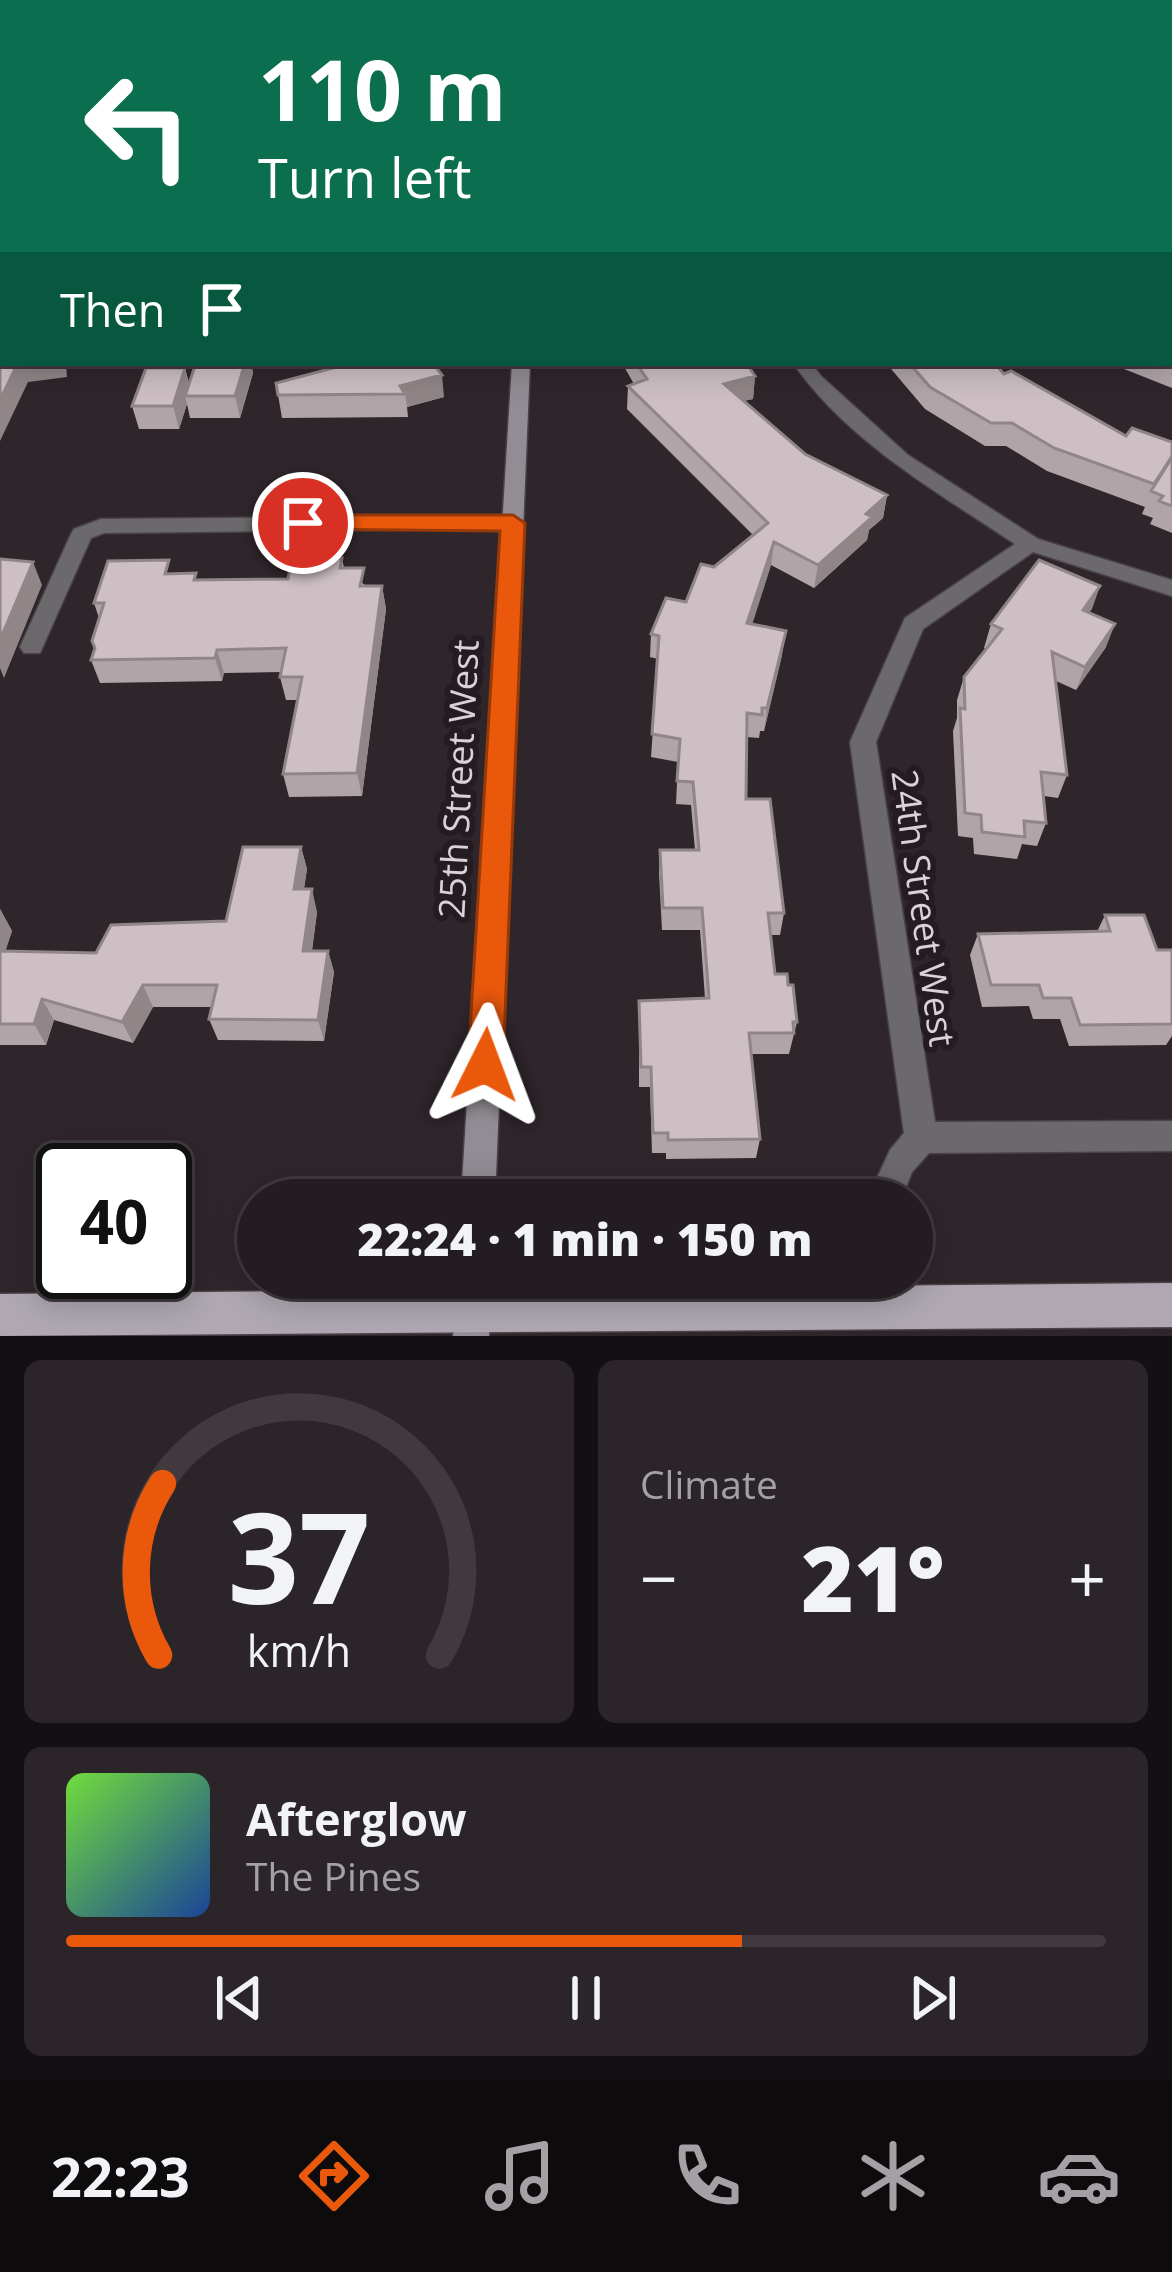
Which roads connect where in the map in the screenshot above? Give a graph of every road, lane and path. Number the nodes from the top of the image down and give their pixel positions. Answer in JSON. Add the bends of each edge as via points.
{"nodes":[{"id":1,"x":521,"y":366,"type":"edge"},
{"id":2,"x":804,"y":366,"type":"edge"},
{"id":3,"x":513,"y":523,"type":"junction"},
{"id":4,"x":1030,"y":544,"type":"junction"},
{"id":5,"x":1172,"y":588,"type":"edge"},
{"id":6,"x":32,"y":646,"type":"dead end"},
{"id":7,"x":1172,"y":1136,"type":"edge"},
{"id":8,"x":921,"y":1138,"type":"junction"},
{"id":9,"x":479,"y":1179,"type":"edge"},
{"id":10,"x":894,"y":1179,"type":"edge"},
{"id":11,"x":933,"y":1295,"type":"edge"},
{"id":12,"x":706,"y":1299,"type":"edge"},
{"id":13,"x":1172,"y":1305,"type":"edge"},
{"id":14,"x":473,"y":1309,"type":"edge"},
{"id":15,"x":0,"y":1316,"type":"edge"}],
"edges":[{"from":1,"to":3,"type":"street","name":"25th Street West"},
{"from":2,"to":4,"type":"street","via":[[901,459]]},
{"from":3,"to":6,"type":"street","via":[[101,526],[82,534]]},
{"from":3,"to":9,"type":"street","name":"25th Street West"},
{"from":4,"to":5,"type":"street"},
{"from":4,"to":8,"type":"street","name":"24th Street West","via":[[913,624],[863,742]]},
{"from":7,"to":8,"type":"street"},
{"from":8,"to":10,"type":"street"},
{"from":11,"to":13,"type":"main road"},
{"from":12,"to":14,"type":"main road"},
{"from":14,"to":15,"type":"main road"}]}
